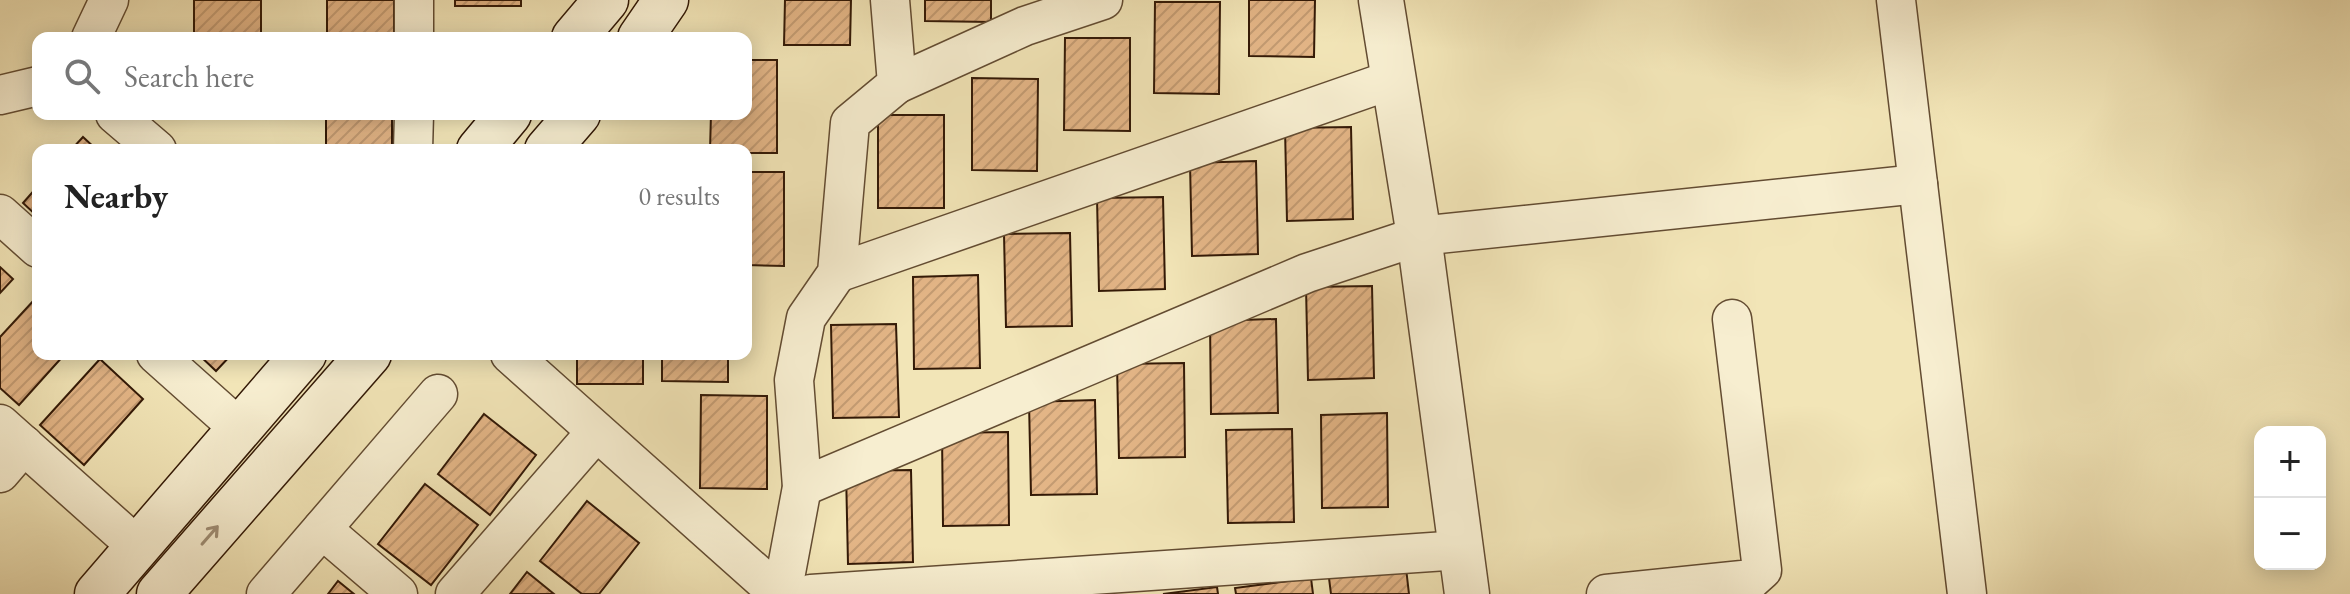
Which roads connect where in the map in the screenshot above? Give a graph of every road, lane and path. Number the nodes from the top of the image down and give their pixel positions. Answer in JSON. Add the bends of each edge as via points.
{"nodes":[{"id":1,"x":109,"y":0,"type":"edge"},
{"id":2,"x":414,"y":0,"type":"edge"},
{"id":3,"x":606,"y":0,"type":"edge"},
{"id":4,"x":666,"y":0,"type":"edge"},
{"id":5,"x":890,"y":0,"type":"edge"},
{"id":6,"x":1103,"y":0,"type":"edge"},
{"id":7,"x":1381,"y":0,"type":"edge"},
{"id":8,"x":1896,"y":0,"type":"edge"},
{"id":9,"x":94,"y":32,"type":"edge"},
{"id":10,"x":414,"y":32,"type":"edge"},
{"id":11,"x":579,"y":32,"type":"edge"},
{"id":12,"x":644,"y":32,"type":"edge"},
{"id":13,"x":1394,"y":79,"type":"junction"},
{"id":14,"x":897,"y":84,"type":"junction"},
{"id":15,"x":32,"y":87,"type":"edge"},
{"id":16,"x":0,"y":95,"type":"edge"},
{"id":17,"x":122,"y":120,"type":"edge"},
{"id":18,"x":414,"y":120,"type":"edge"},
{"id":19,"x":504,"y":120,"type":"edge"},
{"id":20,"x":573,"y":120,"type":"edge"},
{"id":21,"x":150,"y":144,"type":"edge"},
{"id":22,"x":413,"y":144,"type":"edge"},
{"id":23,"x":484,"y":144,"type":"edge"},
{"id":24,"x":552,"y":144,"type":"edge"},
{"id":25,"x":1918,"y":184,"type":"junction"},
{"id":26,"x":0,"y":214,"type":"edge"},
{"id":27,"x":1419,"y":236,"type":"junction"},
{"id":28,"x":32,"y":243,"type":"edge"},
{"id":29,"x":837,"y":273,"type":"junction"},
{"id":30,"x":1732,"y":319,"type":"dead end"},
{"id":31,"x":163,"y":360,"type":"edge"},
{"id":32,"x":299,"y":360,"type":"edge"},
{"id":33,"x":364,"y":360,"type":"edge"},
{"id":34,"x":517,"y":360,"type":"edge"},
{"id":35,"x":438,"y":394,"type":"dead end"},
{"id":36,"x":240,"y":429,"type":"junction"},
{"id":37,"x":596,"y":432,"type":"junction"},
{"id":38,"x":8,"y":447,"type":"edge"},
{"id":39,"x":802,"y":487,"type":"junction"},
{"id":40,"x":322,"y":529,"type":"junction"},
{"id":41,"x":139,"y":548,"type":"junction"},
{"id":42,"x":1461,"y":550,"type":"junction"},
{"id":43,"x":97,"y":594,"type":"edge"},
{"id":44,"x":159,"y":594,"type":"edge"},
{"id":45,"x":266,"y":594,"type":"edge"},
{"id":46,"x":398,"y":594,"type":"edge"},
{"id":47,"x":455,"y":594,"type":"edge"},
{"id":48,"x":780,"y":594,"type":"edge"},
{"id":49,"x":811,"y":594,"type":"edge"},
{"id":50,"x":1467,"y":594,"type":"edge"},
{"id":51,"x":1606,"y":594,"type":"edge"},
{"id":52,"x":1967,"y":594,"type":"edge"}],
"edges":[{"from":1,"to":9,"type":"street"},
{"from":2,"to":10,"type":"street"},
{"from":3,"to":11,"type":"main road"},
{"from":4,"to":12,"type":"main road"},
{"from":5,"to":14,"type":"street"},
{"from":6,"to":14,"type":"street","via":[[1025,26]]},
{"from":7,"to":13,"type":"main road"},
{"from":8,"to":25,"type":"street"},
{"from":13,"to":27,"type":"main road"},
{"from":13,"to":29,"type":"street"},
{"from":14,"to":29,"type":"street","via":[[850,123]]},
{"from":15,"to":16,"type":"street"},
{"from":17,"to":21,"type":"street"},
{"from":18,"to":22,"type":"street"},
{"from":19,"to":23,"type":"main road"},
{"from":20,"to":24,"type":"main road"},
{"from":25,"to":27,"type":"street"},
{"from":25,"to":52,"type":"street"},
{"from":26,"to":28,"type":"street"},
{"from":27,"to":39,"type":"street","via":[[1307,273]]},
{"from":27,"to":42,"type":"main road"},
{"from":29,"to":39,"type":"street","via":[[806,318],[794,380]]},
{"from":30,"to":51,"type":"street","via":[[1762,570],[1752,579]]},
{"from":31,"to":36,"type":"street"},
{"from":32,"to":36,"type":"main road"},
{"from":44,"to":33,"type":"main road","one_way":true},
{"from":34,"to":37,"type":"street"},
{"from":35,"to":40,"type":"street"},
{"from":36,"to":41,"type":"main road"},
{"from":37,"to":47,"type":"street"},
{"from":37,"to":48,"type":"street"},
{"from":38,"to":41,"type":"street"},
{"from":39,"to":48,"type":"street"},
{"from":40,"to":45,"type":"street"},
{"from":40,"to":46,"type":"street"},
{"from":41,"to":43,"type":"main road"},
{"from":42,"to":49,"type":"street"},
{"from":42,"to":50,"type":"main road"}]}
